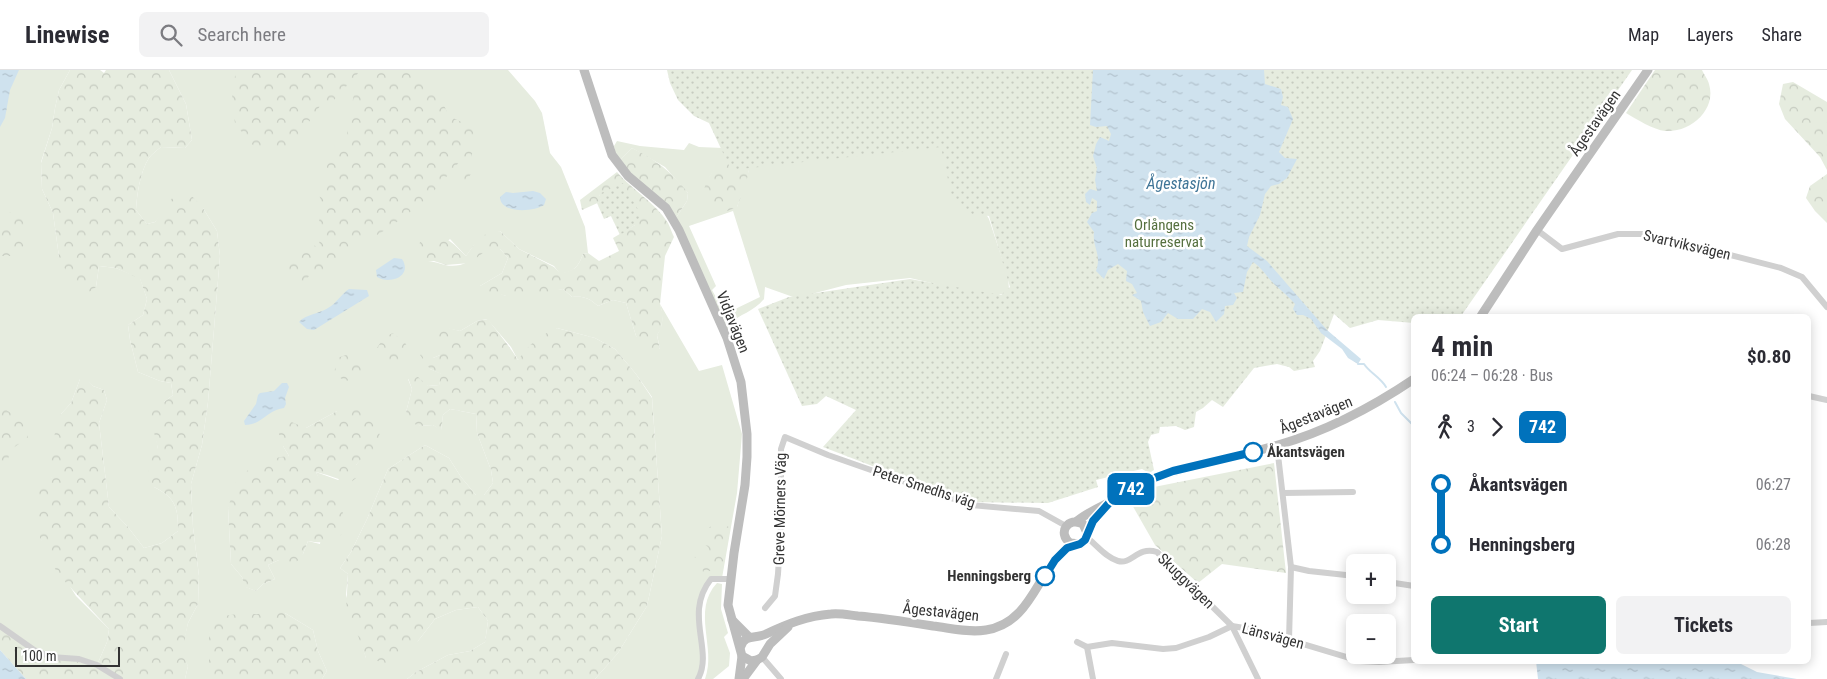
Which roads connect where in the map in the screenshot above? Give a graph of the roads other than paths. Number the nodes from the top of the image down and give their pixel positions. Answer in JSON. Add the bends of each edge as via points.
{"nodes":[{"id":1,"x":584,"y":70,"type":"edge"},
{"id":2,"x":1648,"y":70,"type":"edge"},
{"id":3,"x":1537,"y":230,"type":"junction"},
{"id":4,"x":1827,"y":308,"type":"edge"},
{"id":5,"x":1482,"y":314,"type":"edge"},
{"id":6,"x":1411,"y":381,"type":"edge"},
{"id":7,"x":1811,"y":396,"type":"edge"},
{"id":8,"x":1827,"y":400,"type":"edge"},
{"id":9,"x":784,"y":437,"type":"joint"},
{"id":10,"x":1277,"y":446,"type":"junction"},
{"id":11,"x":1353,"y":492,"type":"dead end"},
{"id":12,"x":1283,"y":493,"type":"junction"},
{"id":13,"x":1110,"y":502,"type":"junction"},
{"id":14,"x":1077,"y":521,"type":"junction"},
{"id":15,"x":1066,"y":526,"type":"junction"},
{"id":16,"x":1086,"y":536,"type":"junction"},
{"id":17,"x":1065,"y":538,"type":"junction"},
{"id":18,"x":1073,"y":544,"type":"junction"},
{"id":19,"x":1055,"y":560,"type":"junction"},
{"id":20,"x":1291,"y":567,"type":"junction"},
{"id":21,"x":1346,"y":575,"type":"edge"},
{"id":22,"x":731,"y":579,"type":"junction"},
{"id":23,"x":1396,"y":583,"type":"edge"},
{"id":24,"x":1411,"y":586,"type":"edge"},
{"id":25,"x":765,"y":608,"type":"dead end"},
{"id":26,"x":730,"y":618,"type":"junction"},
{"id":27,"x":794,"y":622,"type":"junction"},
{"id":28,"x":1827,"y":622,"type":"edge"},
{"id":29,"x":1811,"y":623,"type":"edge"},
{"id":30,"x":0,"y":626,"type":"edge"},
{"id":31,"x":1232,"y":626,"type":"junction"},
{"id":32,"x":752,"y":637,"type":"junction"},
{"id":33,"x":1290,"y":640,"type":"junction"},
{"id":34,"x":1077,"y":642,"type":"dead end"},
{"id":35,"x":1087,"y":647,"type":"junction"},
{"id":36,"x":742,"y":651,"type":"junction"},
{"id":37,"x":1006,"y":654,"type":"dead end"},
{"id":38,"x":761,"y":656,"type":"junction"},
{"id":39,"x":1411,"y":660,"type":"edge"},
{"id":40,"x":120,"y":679,"type":"edge"},
{"id":41,"x":698,"y":679,"type":"edge"},
{"id":42,"x":739,"y":679,"type":"edge"},
{"id":43,"x":743,"y":679,"type":"edge"},
{"id":44,"x":781,"y":679,"type":"edge"},
{"id":45,"x":996,"y":679,"type":"edge"},
{"id":46,"x":1093,"y":679,"type":"edge"},
{"id":47,"x":1258,"y":679,"type":"edge"}],
"edges":[{"from":1,"to":22,"type":"main road","name":"Vidjavägen","via":[[612,155],[628,176],[666,208],[679,230],[727,338],[741,382],[747,434],[746,485]]},
{"from":2,"to":3,"type":"main road","name":"Ågestavägen"},
{"from":3,"to":4,"type":"street","name":"Svartviksvägen","via":[[1562,249],[1618,234],[1648,234],[1781,268],[1802,277]]},
{"from":3,"to":5,"type":"main road","name":"Ågestavägen"},
{"from":6,"to":10,"type":"main road","name":"Ågestavägen","via":[[1355,415]]},
{"from":7,"to":8,"type":"street"},
{"from":9,"to":15,"type":"street","name":"Peter Smedhs väg","via":[[971,505],[1039,511]]},
{"from":9,"to":25,"type":"street","name":"Greve Mörners Väg","via":[[778,574],[775,596]]},
{"from":10,"to":12,"type":"street"},
{"from":10,"to":13,"type":"main road","name":"Ågestavägen","via":[[1173,471],[1141,483]]},
{"from":11,"to":12,"type":"street"},
{"from":12,"to":20,"type":"street"},
{"from":13,"to":14,"type":"main road","name":"Ågestavägen"},
{"from":13,"to":16,"type":"main road","name":"Ågestavägen","via":[[1093,521]]},
{"from":14,"to":15,"type":"main road"},
{"from":14,"to":16,"type":"main road","via":[[1083,524]]},
{"from":15,"to":17,"type":"main road"},
{"from":16,"to":18,"type":"main road","via":[[1080,544]]},
{"from":16,"to":31,"type":"street","name":"Skuggvägen","via":[[1119,561],[1127,561],[1148,549],[1158,552]]},
{"from":17,"to":18,"type":"main road"},
{"from":17,"to":19,"type":"main road","name":"Ågestavägen"},
{"from":18,"to":19,"type":"main road","name":"Ågestavägen"},
{"from":19,"to":27,"type":"main road","name":"Ågestavägen","via":[[1017,616],[985,630],[959,630],[833,614]]},
{"from":20,"to":21,"type":"street"},
{"from":20,"to":33,"type":"street"},
{"from":22,"to":26,"type":"main road","name":"Vidjavägen"},
{"from":22,"to":41,"type":"street","via":[[711,579],[701,598],[699,625],[703,670]]},
{"from":23,"to":24,"type":"street"},
{"from":26,"to":32,"type":"main road"},
{"from":26,"to":36,"type":"main road","name":"Vidjavägen"},
{"from":27,"to":32,"type":"main road","name":"Ågestavägen","via":[[764,636]]},
{"from":27,"to":38,"type":"main road","name":"Ågestavägen"},
{"from":28,"to":29,"type":"street"},
{"from":30,"to":40,"type":"street","via":[[34,650],[97,665]]},
{"from":31,"to":33,"type":"street","name":"Länsvägen"},
{"from":31,"to":35,"type":"street","name":"Länsvägen","via":[[1176,648],[1112,643]]},
{"from":31,"to":47,"type":"street"},
{"from":32,"to":36,"type":"main road","via":[[744,640]]},
{"from":32,"to":38,"type":"main road","via":[[763,642]]},
{"from":33,"to":39,"type":"street","name":"Länsvägen","via":[[1360,661]]},
{"from":34,"to":35,"type":"street"},
{"from":35,"to":46,"type":"street"},
{"from":36,"to":38,"type":"main road","via":[[751,661]]},
{"from":36,"to":42,"type":"main road"},
{"from":37,"to":45,"type":"street"},
{"from":38,"to":43,"type":"main road","name":"Ågestavägen"},
{"from":38,"to":44,"type":"street"}]}
